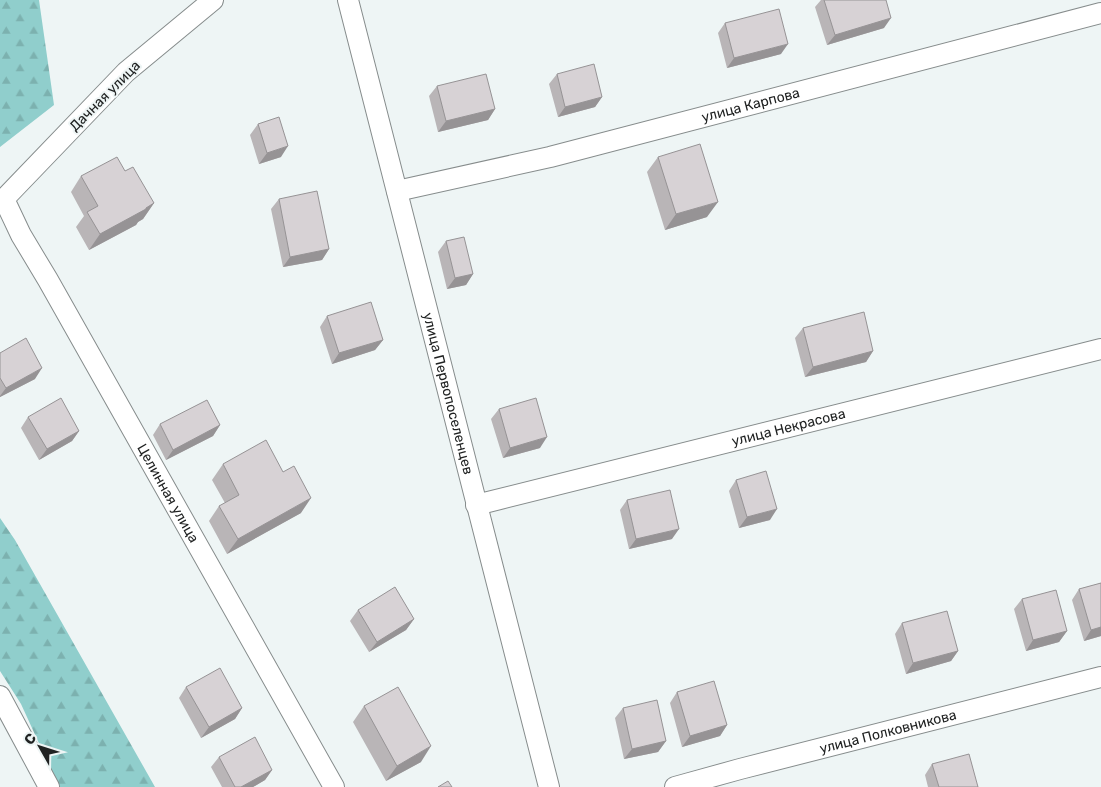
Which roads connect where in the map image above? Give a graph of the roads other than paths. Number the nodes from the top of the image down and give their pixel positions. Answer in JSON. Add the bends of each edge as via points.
{"nodes":[{"id":1,"x":213,"y":0,"type":"edge"},
{"id":2,"x":348,"y":0,"type":"edge"},
{"id":3,"x":1101,"y":13,"type":"edge"},
{"id":4,"x":397,"y":191,"type":"junction"},
{"id":5,"x":4,"y":199,"type":"joint"},
{"id":6,"x":1101,"y":350,"type":"edge"},
{"id":7,"x":476,"y":505,"type":"junction"},
{"id":8,"x":1101,"y":677,"type":"edge"},
{"id":9,"x":0,"y":696,"type":"edge"},
{"id":10,"x":49,"y":787,"type":"edge"},
{"id":11,"x":334,"y":787,"type":"edge"},
{"id":12,"x":549,"y":787,"type":"edge"},
{"id":13,"x":675,"y":787,"type":"edge"}],
"edges":[{"from":1,"to":5,"type":"street","name":"Дачная улица","via":[[126,72]]},
{"from":2,"to":4,"type":"street","name":"улица Первопоселенцев"},
{"from":3,"to":4,"type":"street","name":"улица Карпова","via":[[550,157]]},
{"from":4,"to":7,"type":"street","name":"улица Первопоселенцев"},
{"from":5,"to":11,"type":"street","name":"Целинная улица","via":[[20,234]]},
{"from":6,"to":7,"type":"street","name":"улица Некрасова"},
{"from":7,"to":12,"type":"street","name":"улица Первопоселенцев"},
{"from":8,"to":13,"type":"street","name":"улица Полковникова"},
{"from":9,"to":10,"type":"street"}]}
